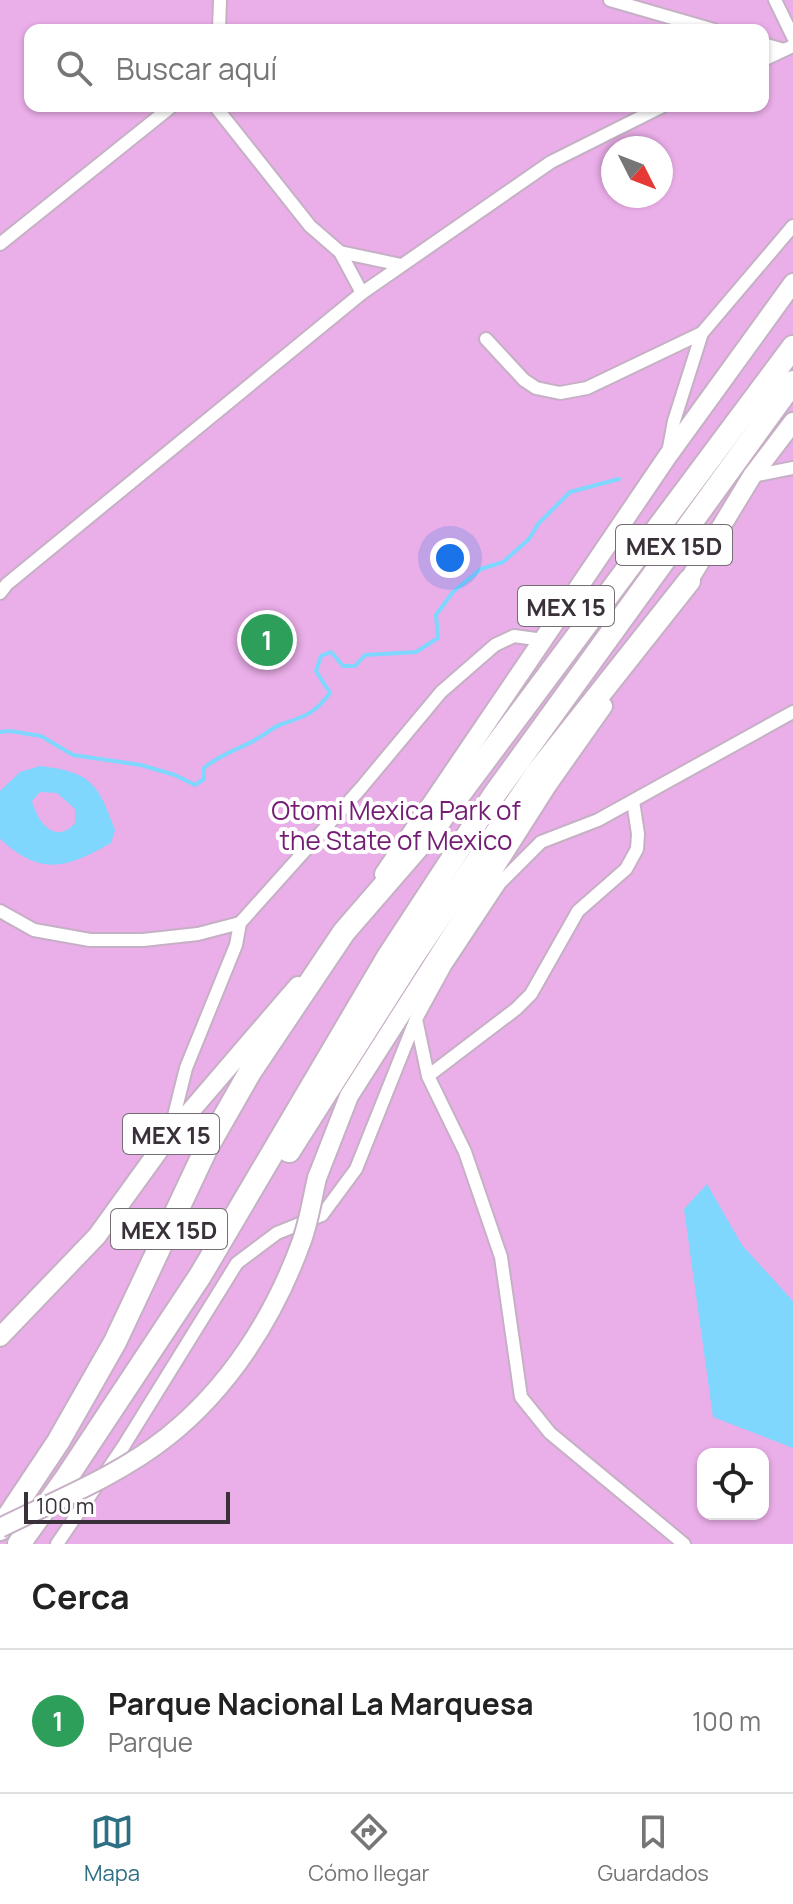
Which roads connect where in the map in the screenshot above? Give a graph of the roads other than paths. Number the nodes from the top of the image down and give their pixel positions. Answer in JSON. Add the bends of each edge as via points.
{"nodes":[{"id":1,"x":220,"y":0,"type":"edge"},
{"id":2,"x":610,"y":0,"type":"edge"},
{"id":3,"x":775,"y":0,"type":"edge"},
{"id":4,"x":219,"y":24,"type":"edge"},
{"id":5,"x":693,"y":24,"type":"edge"},
{"id":6,"x":793,"y":37,"type":"edge"},
{"id":7,"x":788,"y":48,"type":"edge"},
{"id":8,"x":769,"y":57,"type":"edge"},
{"id":9,"x":165,"y":112,"type":"edge"},
{"id":10,"x":220,"y":112,"type":"edge"},
{"id":11,"x":651,"y":112,"type":"edge"},
{"id":12,"x":793,"y":226,"type":"edge"},
{"id":13,"x":0,"y":244,"type":"edge"},
{"id":14,"x":340,"y":252,"type":"junction"},
{"id":15,"x":401,"y":265,"type":"junction"},
{"id":16,"x":793,"y":283,"type":"edge"},
{"id":17,"x":362,"y":293,"type":"junction"},
{"id":18,"x":702,"y":333,"type":"junction"},
{"id":19,"x":486,"y":339,"type":"dead end"},
{"id":20,"x":793,"y":347,"type":"edge"},
{"id":21,"x":793,"y":382,"type":"edge"},
{"id":22,"x":793,"y":422,"type":"edge"},
{"id":23,"x":667,"y":457,"type":"junction"},
{"id":24,"x":793,"y":468,"type":"edge"},
{"id":25,"x":752,"y":476,"type":"junction"},
{"id":26,"x":689,"y":581,"type":"junction"},
{"id":27,"x":2,"y":586,"type":"edge"},
{"id":28,"x":543,"y":640,"type":"junction"},
{"id":29,"x":793,"y":712,"type":"edge"},
{"id":30,"x":633,"y":801,"type":"junction"},
{"id":31,"x":0,"y":911,"type":"edge"},
{"id":32,"x":240,"y":923,"type":"junction"},
{"id":33,"x":344,"y":932,"type":"junction"},
{"id":34,"x":411,"y":996,"type":"junction"},
{"id":35,"x":416,"y":1019,"type":"junction"},
{"id":36,"x":428,"y":1076,"type":"junction"},
{"id":37,"x":170,"y":1135,"type":"junction"},
{"id":38,"x":237,"y":1218,"type":"junction"},
{"id":39,"x":200,"y":1276,"type":"junction"},
{"id":40,"x":221,"y":1287,"type":"junction"},
{"id":41,"x":0,"y":1337,"type":"edge"},
{"id":42,"x":0,"y":1528,"type":"edge"},
{"id":43,"x":19,"y":1544,"type":"edge"},
{"id":44,"x":57,"y":1544,"type":"edge"},
{"id":45,"x":684,"y":1544,"type":"edge"}],
"edges":[{"from":1,"to":4,"type":"street"},
{"from":2,"to":5,"type":"street"},
{"from":3,"to":6,"type":"street"},
{"from":7,"to":8,"type":"street"},
{"from":9,"to":13,"type":"street"},
{"from":10,"to":14,"type":"street","via":[[310,226]]},
{"from":11,"to":15,"type":"street","via":[[551,162]]},
{"from":12,"to":18,"type":"street"},
{"from":14,"to":15,"type":"street"},
{"from":14,"to":17,"type":"street"},
{"from":15,"to":17,"type":"street"},
{"from":16,"to":23,"type":"main road","number":"MEX 15"},
{"from":17,"to":27,"type":"street"},
{"from":18,"to":19,"type":"street","via":[[587,388],[560,393],[524,380]]},
{"from":18,"to":23,"type":"street"},
{"from":20,"to":33,"type":"highway","number":"MEX 15D","via":[[435,827]]},
{"from":21,"to":38,"type":"highway","number":"MEX 15D","via":[[494,795],[388,957]]},
{"from":22,"to":25,"type":"main road","number":"MEX 15"},
{"from":23,"to":28,"type":"main road","number":"MEX 15"},
{"from":24,"to":25,"type":"street"},
{"from":25,"to":26,"type":"main road","number":"MEX 15"},
{"from":26,"to":34,"type":"main road","number":"MEX 15","via":[[548,784]]},
{"from":26,"to":38,"type":"highway","via":[[537,773],[277,1168]]},
{"from":28,"to":32,"type":"street","via":[[514,636],[495,645],[441,692]]},
{"from":28,"to":33,"type":"main road","number":"MEX 15"},
{"from":29,"to":30,"type":"street"},
{"from":30,"to":35,"type":"street","via":[[541,842],[500,883]]},
{"from":30,"to":36,"type":"street","via":[[637,849],[626,869],[578,911],[531,994]]},
{"from":31,"to":32,"type":"street","via":[[34,930],[90,940],[157,939]]},
{"from":32,"to":37,"type":"street","via":[[186,1068]]},
{"from":33,"to":37,"type":"main road","number":"MEX 15"},
{"from":33,"to":42,"type":"highway","number":"MEX 15D","via":[[250,1072],[206,1149],[115,1342],[58,1442]]},
{"from":34,"to":35,"type":"street"},
{"from":34,"to":42,"type":"main road","number":"MEX 15","bridge":true,"via":[[349,1096],[317,1178],[302,1242],[242,1359],[206,1403],[165,1439],[120,1468]]},
{"from":35,"to":36,"type":"street"},
{"from":35,"to":40,"type":"street","via":[[348,1180],[322,1215],[277,1233],[237,1263]]},
{"from":36,"to":45,"type":"street","via":[[465,1152],[501,1257],[521,1397],[550,1433]]},
{"from":37,"to":41,"type":"main road","number":"MEX 15","via":[[97,1236]]},
{"from":38,"to":39,"type":"highway","number":"MEX 15D"},
{"from":39,"to":40,"type":"street"},
{"from":39,"to":43,"type":"highway","number":"MEX 15D"},
{"from":40,"to":44,"type":"street"}]}
